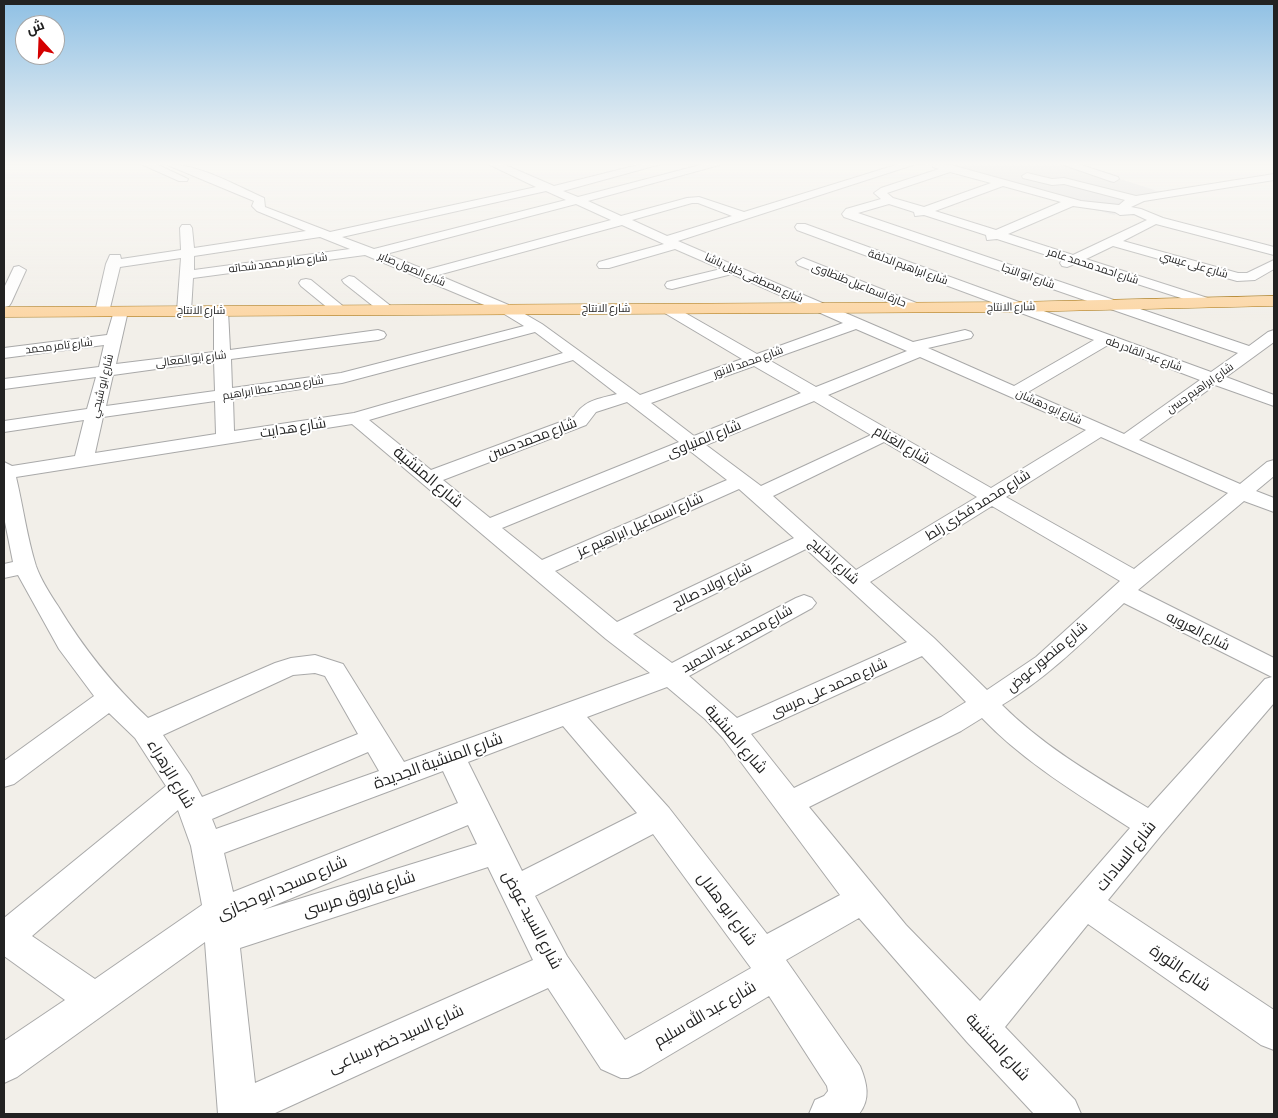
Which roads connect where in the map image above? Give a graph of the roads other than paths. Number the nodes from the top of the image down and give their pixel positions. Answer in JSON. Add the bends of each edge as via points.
{"nodes":[{"id":1,"x":279,"y":216,"type":"edge"},
{"id":2,"x":414,"y":216,"type":"edge"},
{"id":3,"x":522,"y":216,"type":"edge"},
{"id":4,"x":612,"y":216,"type":"edge"},
{"id":5,"x":634,"y":216,"type":"edge"},
{"id":6,"x":744,"y":216,"type":"edge"},
{"id":7,"x":854,"y":216,"type":"edge"},
{"id":8,"x":911,"y":216,"type":"edge"},
{"id":9,"x":941,"y":216,"type":"edge"},
{"id":10,"x":1038,"y":216,"type":"edge"},
{"id":11,"x":1135,"y":216,"type":"edge"},
{"id":12,"x":1153,"y":216,"type":"edge"},
{"id":13,"x":621,"y":220,"type":"junction"},
{"id":14,"x":1151,"y":223,"type":"junction"},
{"id":15,"x":801,"y":227,"type":"dead end"},
{"id":16,"x":883,"y":227,"type":"junction"},
{"id":17,"x":186,"y":228,"type":"dead end"},
{"id":18,"x":325,"y":234,"type":"junction"},
{"id":19,"x":996,"y":234,"type":"junction"},
{"id":20,"x":270,"y":241,"type":"junction"},
{"id":21,"x":672,"y":242,"type":"junction"},
{"id":22,"x":841,"y":242,"type":"junction"},
{"id":23,"x":1112,"y":242,"type":"junction"},
{"id":24,"x":955,"y":251,"type":"junction"},
{"id":25,"x":1274,"y":251,"type":"edge"},
{"id":26,"x":188,"y":253,"type":"junction"},
{"id":27,"x":370,"y":257,"type":"junction"},
{"id":28,"x":1274,"y":257,"type":"edge"},
{"id":29,"x":296,"y":260,"type":"junction"},
{"id":30,"x":1074,"y":260,"type":"junction"},
{"id":31,"x":803,"y":262,"type":"dead end"},
{"id":32,"x":1274,"y":264,"type":"edge"},
{"id":33,"x":604,"y":265,"type":"dead end"},
{"id":34,"x":735,"y":269,"type":"junction"},
{"id":35,"x":914,"y":269,"type":"junction"},
{"id":36,"x":19,"y":270,"type":"dead end"},
{"id":37,"x":187,"y":274,"type":"junction"},
{"id":38,"x":425,"y":274,"type":"junction"},
{"id":39,"x":1035,"y":278,"type":"junction"},
{"id":40,"x":349,"y":280,"type":"dead end"},
{"id":41,"x":306,"y":283,"type":"dead end"},
{"id":42,"x":672,"y":285,"type":"dead end"},
{"id":43,"x":1274,"y":301,"type":"edge"},
{"id":44,"x":4,"y":303,"type":"edge"},
{"id":45,"x":1208,"y":303,"type":"junction"},
{"id":46,"x":1112,"y":305,"type":"junction"},
{"id":47,"x":1274,"y":306,"type":"edge"},
{"id":48,"x":914,"y":307,"type":"junction"},
{"id":49,"x":1015,"y":307,"type":"junction"},
{"id":50,"x":823,"y":308,"type":"junction"},
{"id":51,"x":506,"y":309,"type":"junction"},
{"id":52,"x":668,"y":309,"type":"junction"},
{"id":53,"x":339,"y":310,"type":"junction"},
{"id":54,"x":387,"y":310,"type":"junction"},
{"id":55,"x":121,"y":311,"type":"junction"},
{"id":56,"x":184,"y":311,"type":"junction"},
{"id":57,"x":221,"y":311,"type":"junction"},
{"id":58,"x":4,"y":312,"type":"edge"},
{"id":59,"x":102,"y":312,"type":"junction"},
{"id":60,"x":856,"y":322,"type":"junction"},
{"id":61,"x":537,"y":327,"type":"junction"},
{"id":62,"x":1274,"y":334,"type":"edge"},
{"id":63,"x":378,"y":335,"type":"dead end"},
{"id":64,"x":965,"y":336,"type":"dead end"},
{"id":65,"x":114,"y":339,"type":"junction"},
{"id":66,"x":1106,"y":340,"type":"junction"},
{"id":67,"x":917,"y":349,"type":"junction"},
{"id":68,"x":1252,"y":352,"type":"junction"},
{"id":69,"x":4,"y":353,"type":"edge"},
{"id":70,"x":576,"y":354,"type":"junction"},
{"id":71,"x":222,"y":355,"type":"junction"},
{"id":72,"x":755,"y":360,"type":"junction"},
{"id":73,"x":106,"y":370,"type":"junction"},
{"id":74,"x":1212,"y":379,"type":"junction"},
{"id":75,"x":4,"y":384,"type":"edge"},
{"id":76,"x":1015,"y":392,"type":"junction"},
{"id":77,"x":815,"y":394,"type":"junction"},
{"id":78,"x":224,"y":396,"type":"junction"},
{"id":79,"x":634,"y":398,"type":"junction"},
{"id":80,"x":1274,"y":401,"type":"edge"},
{"id":81,"x":95,"y":413,"type":"junction"},
{"id":82,"x":356,"y":418,"type":"junction"},
{"id":83,"x":4,"y":426,"type":"edge"},
{"id":84,"x":1100,"y":430,"type":"junction"},
{"id":85,"x":885,"y":435,"type":"junction"},
{"id":86,"x":225,"y":438,"type":"junction"},
{"id":87,"x":1126,"y":441,"type":"junction"},
{"id":88,"x":693,"y":443,"type":"junction"},
{"id":89,"x":83,"y":461,"type":"junction"},
{"id":90,"x":1274,"y":466,"type":"edge"},
{"id":91,"x":4,"y":471,"type":"edge"},
{"id":92,"x":429,"y":478,"type":"junction"},
{"id":93,"x":740,"y":481,"type":"junction"},
{"id":94,"x":1244,"y":492,"type":"junction"},
{"id":95,"x":759,"y":495,"type":"junction"},
{"id":96,"x":991,"y":497,"type":"junction"},
{"id":97,"x":1274,"y":506,"type":"edge"},
{"id":98,"x":9,"y":513,"type":"edge"},
{"id":99,"x":488,"y":527,"type":"junction"},
{"id":100,"x":809,"y":539,"type":"junction"},
{"id":101,"x":14,"y":569,"type":"edge"},
{"id":102,"x":540,"y":570,"type":"junction"},
{"id":103,"x":856,"y":580,"type":"junction"},
{"id":104,"x":1129,"y":586,"type":"junction"},
{"id":105,"x":804,"y":603,"type":"dead end"},
{"id":106,"x":615,"y":632,"type":"junction"},
{"id":107,"x":925,"y":644,"type":"junction"},
{"id":108,"x":1274,"y":669,"type":"edge"},
{"id":109,"x":670,"y":676,"type":"junction"},
{"id":110,"x":1274,"y":686,"type":"edge"},
{"id":111,"x":110,"y":698,"type":"junction"},
{"id":112,"x":985,"y":705,"type":"junction"},
{"id":113,"x":568,"y":713,"type":"junction"},
{"id":114,"x":145,"y":731,"type":"junction"},
{"id":115,"x":733,"y":731,"type":"junction"},
{"id":116,"x":375,"y":738,"type":"junction"},
{"id":117,"x":451,"y":757,"type":"junction"},
{"id":118,"x":7,"y":769,"type":"edge"},
{"id":119,"x":397,"y":776,"type":"junction"},
{"id":120,"x":189,"y":801,"type":"junction"},
{"id":121,"x":790,"y":803,"type":"junction"},
{"id":122,"x":476,"y":809,"type":"junction"},
{"id":123,"x":658,"y":817,"type":"junction"},
{"id":124,"x":1151,"y":825,"type":"junction"},
{"id":125,"x":207,"y":846,"type":"junction"},
{"id":126,"x":496,"y":851,"type":"junction"},
{"id":127,"x":514,"y":890,"type":"junction"},
{"id":128,"x":863,"y":899,"type":"junction"},
{"id":129,"x":1086,"y":904,"type":"junction"},
{"id":130,"x":221,"y":925,"type":"junction"},
{"id":131,"x":4,"y":937,"type":"edge"},
{"id":132,"x":768,"y":964,"type":"junction"},
{"id":133,"x":555,"y":968,"type":"junction"},
{"id":134,"x":95,"y":1000,"type":"junction"},
{"id":135,"x":980,"y":1029,"type":"junction"},
{"id":136,"x":1274,"y":1032,"type":"edge"},
{"id":137,"x":636,"y":1055,"type":"joint"},
{"id":138,"x":4,"y":1064,"type":"edge"},
{"id":139,"x":238,"y":1112,"type":"edge"},
{"id":140,"x":829,"y":1114,"type":"edge"},
{"id":141,"x":1061,"y":1114,"type":"edge"}],
"edges":[{"from":1,"to":18,"type":"street","name":"شارع الصول صابر"},
{"from":2,"to":18,"type":"street"},
{"from":3,"to":27,"type":"street"},
{"from":4,"to":13,"type":"street","name":"شارع مصطفى خليل باشا"},
{"from":5,"to":13,"type":"street"},
{"from":6,"to":21,"type":"street"},
{"from":7,"to":16,"type":"street","name":"شارع ابو النجا"},
{"from":8,"to":16,"type":"street"},
{"from":9,"to":19,"type":"street","name":"شارع احمد محمد عامر"},
{"from":10,"to":19,"type":"street"},
{"from":11,"to":14,"type":"street"},
{"from":12,"to":25,"type":"street","via":[[1159,221]]},
{"from":13,"to":21,"type":"street","name":"شارع مصطفى خليل باشا"},
{"from":13,"to":38,"type":"street"},
{"from":14,"to":23,"type":"street"},
{"from":14,"to":28,"type":"street"},
{"from":15,"to":22,"type":"street","name":"شارع ابراهيم الدلفة"},
{"from":16,"to":22,"type":"street"},
{"from":16,"to":24,"type":"street","name":"شارع ابو النجا"},
{"from":17,"to":26,"type":"street"},
{"from":18,"to":20,"type":"street"},
{"from":18,"to":27,"type":"street","name":"شارع الصول صابر"},
{"from":19,"to":24,"type":"street"},
{"from":19,"to":30,"type":"street","name":"شارع احمد محمد عامر"},
{"from":20,"to":26,"type":"street"},
{"from":20,"to":29,"type":"street"},
{"from":21,"to":33,"type":"street"},
{"from":21,"to":34,"type":"street","name":"شارع مصطفى خليل باشا"},
{"from":22,"to":35,"type":"street","name":"شارع ابراهيم الدلفة"},
{"from":23,"to":30,"type":"street"},
{"from":23,"to":32,"type":"street","name":"شارع على عيسي","via":[[1237,277],[1250,277]]},
{"from":24,"to":35,"type":"street"},
{"from":24,"to":39,"type":"street","name":"شارع ابو النجا"},
{"from":26,"to":37,"type":"street"},
{"from":26,"to":59,"type":"street","via":[[114,261]]},
{"from":27,"to":29,"type":"street","name":"شارع صابر محمد شحاته"},
{"from":27,"to":38,"type":"street","name":"شارع الصول صابر","via":[[391,260]]},
{"from":29,"to":37,"type":"street","name":"شارع صابر محمد شحاته"},
{"from":30,"to":39,"type":"street"},
{"from":30,"to":45,"type":"street","name":"شارع احمد محمد عامر"},
{"from":31,"to":48,"type":"street","name":"حارة اسماعيل طنطاوى"},
{"from":34,"to":42,"type":"street"},
{"from":34,"to":50,"type":"street","name":"شارع مصطفى خليل باشا"},
{"from":35,"to":49,"type":"street","name":"شارع ابراهيم الدلفة"},
{"from":36,"to":44,"type":"street"},
{"from":37,"to":56,"type":"street"},
{"from":38,"to":51,"type":"street","name":"شارع الصول صابر"},
{"from":39,"to":46,"type":"street","name":"شارع ابو النجا"},
{"from":40,"to":54,"type":"street"},
{"from":41,"to":53,"type":"street"},
{"from":43,"to":45,"type":"main road","name":"شارع الانتاج"},
{"from":45,"to":46,"type":"main road","name":"شارع الانتاج"},
{"from":45,"to":47,"type":"main road","name":"شارع الانتاج"},
{"from":46,"to":49,"type":"main road","name":"شارع الانتاج"},
{"from":46,"to":68,"type":"street","name":"شارع ابو النجا"},
{"from":48,"to":49,"type":"main road","name":"شارع الانتاج"},
{"from":48,"to":50,"type":"main road","name":"شارع الانتاج"},
{"from":49,"to":66,"type":"street","name":"شارع عبد القادر طه"},
{"from":50,"to":52,"type":"main road","name":"شارع الانتاج"},
{"from":50,"to":60,"type":"street","name":"شارع ابو دهشان"},
{"from":51,"to":52,"type":"main road","name":"شارع الانتاج"},
{"from":51,"to":54,"type":"main road","name":"شارع الانتاج"},
{"from":51,"to":61,"type":"street","name":"شارع الخليج"},
{"from":52,"to":72,"type":"street","name":"شارع الغنام"},
{"from":53,"to":54,"type":"main road","name":"شارع الانتاج"},
{"from":53,"to":57,"type":"main road","name":"شارع الانتاج"},
{"from":55,"to":56,"type":"main road","name":"شارع الانتاج"},
{"from":55,"to":59,"type":"main road","name":"شارع الانتاج"},
{"from":55,"to":65,"type":"street","name":"شارع ابو شيحي"},
{"from":56,"to":57,"type":"main road","name":"شارع الانتاج"},
{"from":57,"to":71,"type":"street"},
{"from":58,"to":59,"type":"main road","name":"شارع الانتاج"},
{"from":60,"to":67,"type":"street","name":"شارع ابو دهشان"},
{"from":60,"to":72,"type":"street","name":"شارع محمد الانور"},
{"from":61,"to":70,"type":"street","name":"شارع الخليج"},
{"from":61,"to":78,"type":"street","name":"شارع محمد عطا ابراهيم","via":[[358,374]]},
{"from":62,"to":68,"type":"street","name":"شارع ابراهيم حسن"},
{"from":63,"to":71,"type":"street","name":"شارع ابو المعالى"},
{"from":64,"to":67,"type":"street"},
{"from":65,"to":69,"type":"street","name":"شارع تامر محمد"},
{"from":65,"to":73,"type":"street","name":"شارع ابو شيحي"},
{"from":66,"to":74,"type":"street","name":"شارع عبد القادر طه"},
{"from":66,"to":76,"type":"street"},
{"from":67,"to":76,"type":"street","name":"شارع ابو دهشان"},
{"from":67,"to":77,"type":"street","name":"شارع المنياوى"},
{"from":68,"to":74,"type":"street","name":"شارع ابراهيم حسن"},
{"from":70,"to":79,"type":"street","name":"شارع الخليج"},
{"from":70,"to":82,"type":"street","name":"شارع هدايت"},
{"from":71,"to":73,"type":"street","name":"شارع ابو المعالى"},
{"from":71,"to":78,"type":"street"},
{"from":72,"to":77,"type":"street","name":"شارع الغنام"},
{"from":72,"to":79,"type":"street","name":"شارع محمد الانور"},
{"from":73,"to":75,"type":"street","name":"شارع ابو المعالى"},
{"from":73,"to":81,"type":"street","name":"شارع ابو شيحي"},
{"from":74,"to":80,"type":"street","name":"شارع عبد القادر طه"},
{"from":74,"to":87,"type":"street","name":"شارع ابراهيم حسن"},
{"from":76,"to":84,"type":"street","name":"شارع ابو دهشان"},
{"from":77,"to":85,"type":"street","name":"شارع الغنام"},
{"from":77,"to":88,"type":"street","name":"شارع المنياوى"},
{"from":78,"to":81,"type":"street","name":"شارع محمد عطا ابراهيم"},
{"from":78,"to":86,"type":"street"},
{"from":79,"to":88,"type":"street","name":"شارع الخليج"},
{"from":79,"to":92,"type":"street","name":"شارع محمد حسن","via":[[590,408],[580,421]]},
{"from":81,"to":83,"type":"street","name":"شارع محمد عطا ابراهيم"},
{"from":81,"to":89,"type":"street","name":"شارع ابو شيحي"},
{"from":82,"to":86,"type":"street","name":"شارع هدايت"},
{"from":82,"to":92,"type":"street","name":"شارع المنشية"},
{"from":84,"to":87,"type":"street","name":"شارع ابو دهشان"},
{"from":84,"to":96,"type":"street","name":"شارع محمد فكرى زلط"},
{"from":85,"to":95,"type":"street"},
{"from":85,"to":96,"type":"street","name":"شارع الغنام"},
{"from":86,"to":89,"type":"street","name":"شارع هدايت"},
{"from":87,"to":94,"type":"street","name":"شارع ابو دهشان"},
{"from":88,"to":93,"type":"street","name":"شارع الخليج"},
{"from":88,"to":99,"type":"street","name":"شارع المنياوى"},
{"from":89,"to":91,"type":"street","name":"شارع هدايت"},
{"from":90,"to":94,"type":"street","name":"شارع منصور عوض"},
{"from":91,"to":98,"type":"street","name":"شارع الزهراء"},
{"from":92,"to":99,"type":"street","name":"شارع المنشية"},
{"from":93,"to":95,"type":"street","name":"شارع الخليج"},
{"from":93,"to":102,"type":"street","name":"شارع اسماعيل ابراهيم عز"},
{"from":94,"to":97,"type":"street","name":"شارع ابو دهشان"},
{"from":94,"to":104,"type":"street","name":"شارع منصور عوض"},
{"from":95,"to":100,"type":"street","name":"شارع الخليج"},
{"from":96,"to":103,"type":"street","name":"شارع محمد فكرى زلط"},
{"from":96,"to":104,"type":"street","name":"شارع الغنام"},
{"from":98,"to":101,"type":"street","name":"شارع الزهراء"},
{"from":99,"to":102,"type":"street","name":"شارع المنشية"},
{"from":100,"to":103,"type":"street","name":"شارع الخليج"},
{"from":100,"to":106,"type":"street","name":"شارع اولاد صالح"},
{"from":101,"to":111,"type":"street","name":"شارع الزهراء","via":[[37,591],[68,643]]},
{"from":102,"to":106,"type":"street","name":"شارع المنشية"},
{"from":103,"to":107,"type":"street","name":"شارع الخليج"},
{"from":104,"to":108,"type":"street","name":"شارع العروبه"},
{"from":104,"to":112,"type":"street","name":"شارع منصور عوض","via":[[1044,663]]},
{"from":105,"to":109,"type":"street","name":"شارع محمد عبد الحميد"},
{"from":106,"to":109,"type":"street","name":"شارع المنشية"},
{"from":107,"to":112,"type":"street","name":"شارع الخليج"},
{"from":107,"to":115,"type":"street","name":"شارع محمد على مرسى"},
{"from":109,"to":113,"type":"street","name":"شارع المنشية الجديدة"},
{"from":109,"to":115,"type":"street","name":"شارع المنشية"},
{"from":110,"to":124,"type":"street","name":"شارع السادات"},
{"from":111,"to":114,"type":"street","name":"شارع الزهراء"},
{"from":111,"to":118,"type":"street"},
{"from":112,"to":121,"type":"street","name":"شارع منصور عوض"},
{"from":112,"to":124,"type":"street","name":"شارع الخليج","via":[[1013,733],[1052,762]]},
{"from":113,"to":117,"type":"street","name":"شارع المنشية الجديدة"},
{"from":113,"to":123,"type":"street","name":"شارع ابو هلال"},
{"from":114,"to":116,"type":"street","via":[[284,669],[312,663],[334,670]]},
{"from":114,"to":120,"type":"street","name":"شارع الزهراء"},
{"from":115,"to":121,"type":"street","name":"شارع المنشية"},
{"from":116,"to":119,"type":"street"},
{"from":116,"to":120,"type":"street"},
{"from":117,"to":119,"type":"street","name":"شارع المنشية الجديدة"},
{"from":117,"to":122,"type":"street","name":"شارع السيد عوض"},
{"from":119,"to":125,"type":"street","name":"شارع المنشية الجديدة"},
{"from":120,"to":125,"type":"street","name":"شارع الزهراء"},
{"from":120,"to":131,"type":"street"},
{"from":121,"to":128,"type":"street","name":"شارع المنشية"},
{"from":122,"to":126,"type":"street","name":"شارع السيد عوض"},
{"from":122,"to":130,"type":"street","name":"شارع مسجد ابو حجازى"},
{"from":123,"to":127,"type":"street"},
{"from":123,"to":132,"type":"street","name":"شارع ابو هلال"},
{"from":124,"to":129,"type":"street","name":"شارع السادات"},
{"from":125,"to":130,"type":"street","name":"شارع الزهراء"},
{"from":126,"to":127,"type":"street","name":"شارع السيد عوض"},
{"from":126,"to":130,"type":"street","name":"شارع فاروق مرسى"},
{"from":127,"to":133,"type":"street","name":"شارع السيد عوض"},
{"from":128,"to":132,"type":"street","name":"شارع عبد الله سليم"},
{"from":128,"to":135,"type":"street","name":"شارع المنشية"},
{"from":129,"to":135,"type":"street","name":"شارع السادات"},
{"from":129,"to":136,"type":"street","name":"شارع الثورة"},
{"from":130,"to":134,"type":"street","name":"شارع مسجد ابو حجازى"},
{"from":130,"to":139,"type":"street","name":"شارع الزهراء"},
{"from":131,"to":134,"type":"street"},
{"from":132,"to":137,"type":"street","name":"شارع عبد الله سليم"},
{"from":132,"to":140,"type":"street","name":"شارع ابو هلال","via":[[846,1080],[848,1097],[838,1110]]},
{"from":133,"to":137,"type":"street","name":"شارع السيد عوض","via":[[614,1056],[628,1059]]},
{"from":133,"to":139,"type":"street","name":"شارع السيد خضر سباعى"},
{"from":134,"to":138,"type":"street","name":"شارع مسجد ابو حجازى"},
{"from":135,"to":141,"type":"street","name":"شارع المنشية"}]}
